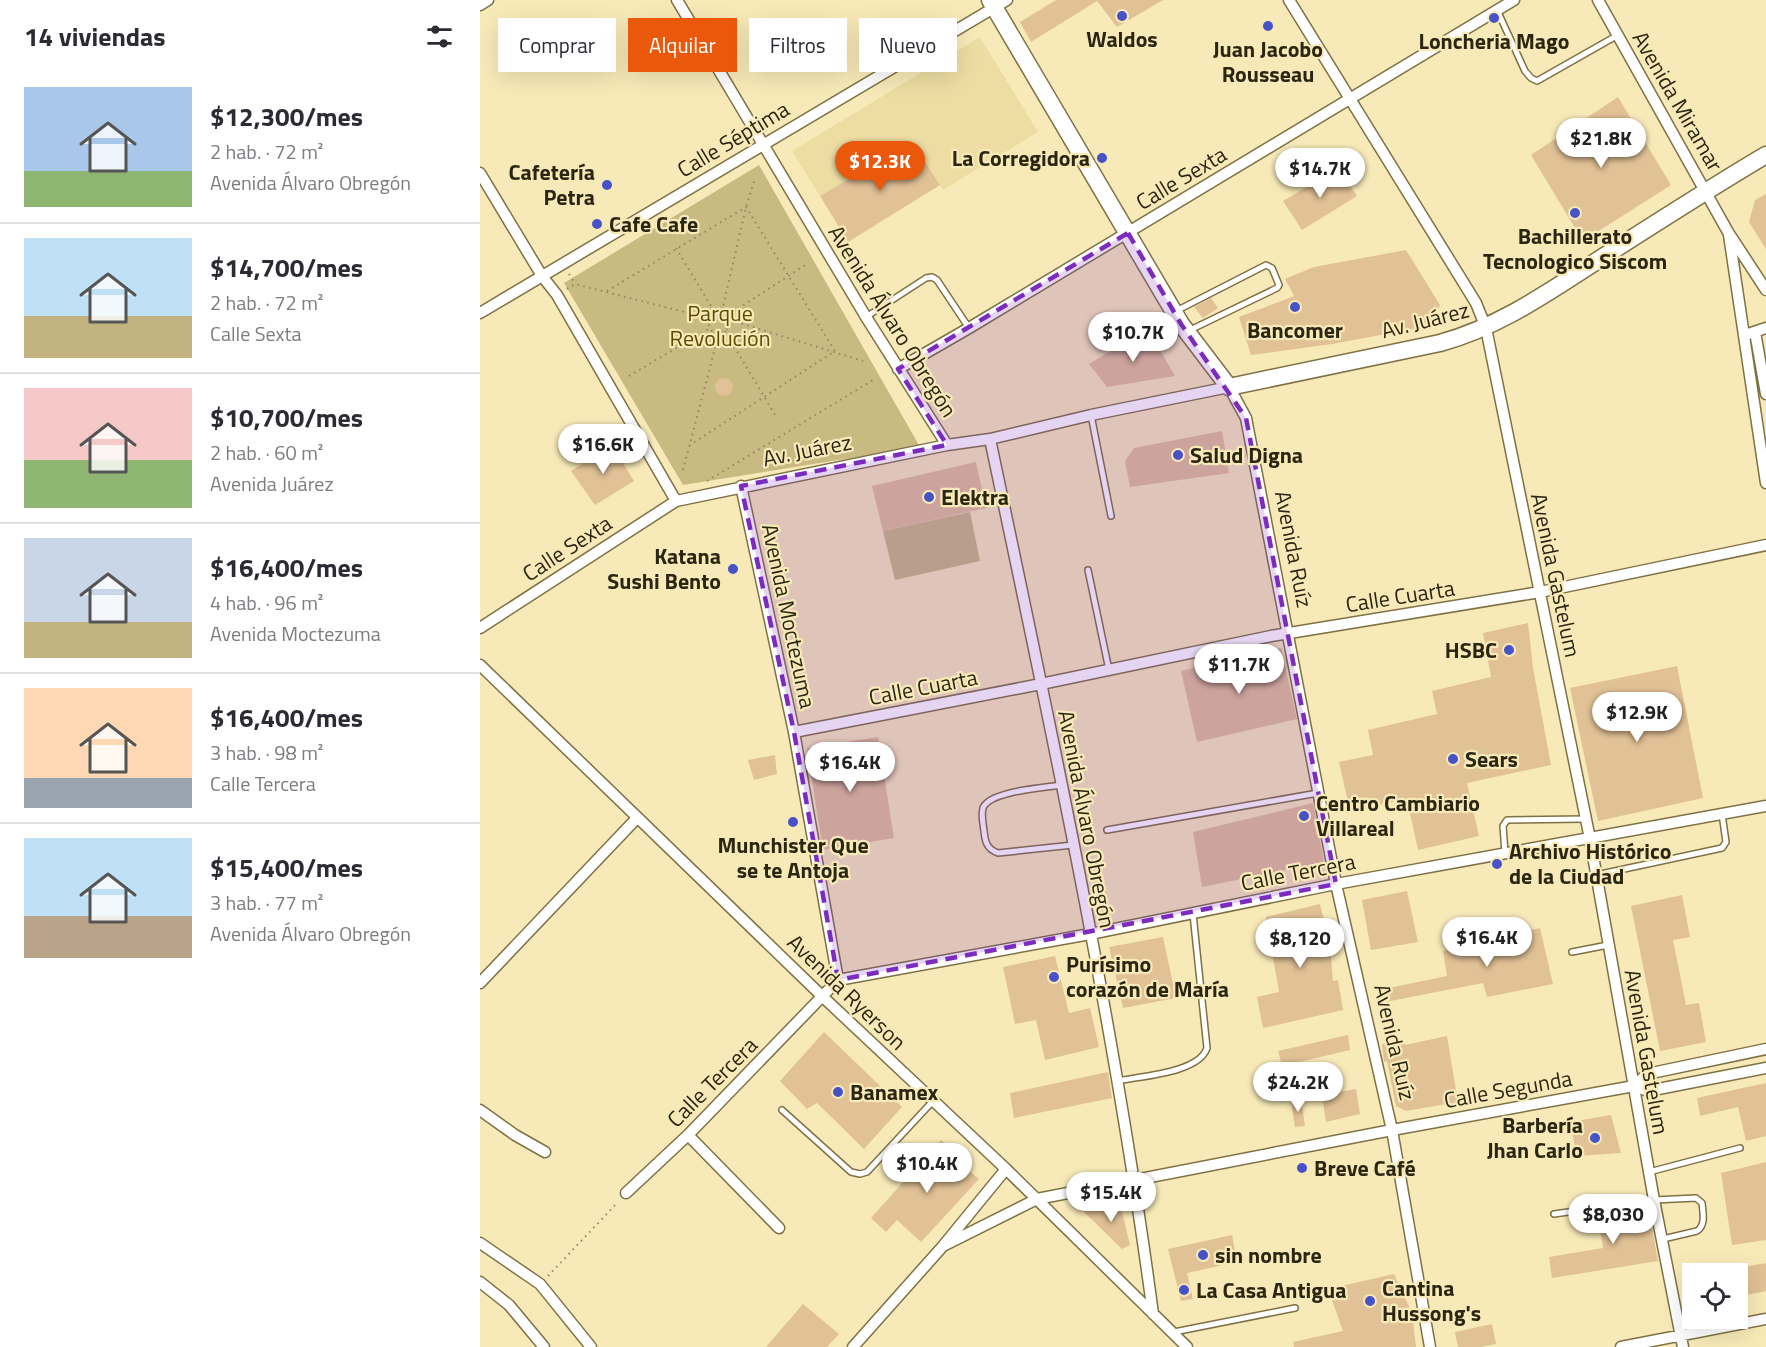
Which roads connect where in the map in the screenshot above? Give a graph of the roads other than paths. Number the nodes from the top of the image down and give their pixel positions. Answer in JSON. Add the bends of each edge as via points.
{"nodes":[{"id":1,"x":488,"y":0,"type":"edge"},
{"id":2,"x":677,"y":0,"type":"edge"},
{"id":3,"x":1289,"y":0,"type":"edge"},
{"id":4,"x":1514,"y":0,"type":"edge"},
{"id":5,"x":1598,"y":0,"type":"edge"},
{"id":6,"x":997,"y":3,"type":"edge"},
{"id":7,"x":480,"y":5,"type":"edge"},
{"id":8,"x":1497,"y":10,"type":"junction"},
{"id":9,"x":1618,"y":35,"type":"junction"},
{"id":10,"x":1350,"y":99,"type":"junction"},
{"id":11,"x":763,"y":144,"type":"junction"},
{"id":12,"x":1766,"y":155,"type":"edge"},
{"id":13,"x":480,"y":173,"type":"edge"},
{"id":14,"x":1706,"y":190,"type":"junction"},
{"id":15,"x":1128,"y":232,"type":"junction"},
{"id":16,"x":1728,"y":232,"type":"junction"},
{"id":17,"x":542,"y":276,"type":"junction"},
{"id":18,"x":1766,"y":290,"type":"edge"},
{"id":19,"x":1174,"y":312,"type":"junction"},
{"id":20,"x":480,"y":313,"type":"edge"},
{"id":21,"x":866,"y":317,"type":"junction"},
{"id":22,"x":969,"y":328,"type":"junction"},
{"id":23,"x":1485,"y":328,"type":"junction"},
{"id":24,"x":1766,"y":328,"type":"edge"},
{"id":25,"x":1187,"y":331,"type":"junction"},
{"id":26,"x":1755,"y":332,"type":"junction"},
{"id":27,"x":1743,"y":337,"type":"junction"},
{"id":28,"x":898,"y":369,"type":"junction"},
{"id":29,"x":1229,"y":387,"type":"junction"},
{"id":30,"x":1766,"y":394,"type":"edge"},
{"id":31,"x":1091,"y":415,"type":"junction"},
{"id":32,"x":990,"y":439,"type":"junction"},
{"id":33,"x":947,"y":446,"type":"junction"},
{"id":34,"x":1766,"y":483,"type":"edge"},
{"id":35,"x":741,"y":486,"type":"junction"},
{"id":36,"x":676,"y":501,"type":"junction"},
{"id":37,"x":1111,"y":516,"type":"dead end"},
{"id":38,"x":1766,"y":545,"type":"edge"},
{"id":39,"x":1088,"y":570,"type":"dead end"},
{"id":40,"x":1540,"y":592,"type":"junction"},
{"id":41,"x":480,"y":628,"type":"edge"},
{"id":42,"x":1287,"y":634,"type":"junction"},
{"id":43,"x":480,"y":665,"type":"edge"},
{"id":44,"x":1110,"y":670,"type":"junction"},
{"id":45,"x":1041,"y":684,"type":"junction"},
{"id":46,"x":794,"y":732,"type":"junction"},
{"id":47,"x":1061,"y":785,"type":"junction"},
{"id":48,"x":1318,"y":793,"type":"junction"},
{"id":49,"x":1766,"y":806,"type":"edge"},
{"id":50,"x":1722,"y":814,"type":"junction"},
{"id":51,"x":637,"y":818,"type":"junction"},
{"id":52,"x":1586,"y":819,"type":"junction"},
{"id":53,"x":1107,"y":830,"type":"dead end"},
{"id":54,"x":1590,"y":839,"type":"junction"},
{"id":55,"x":1072,"y":845,"type":"junction"},
{"id":56,"x":1505,"y":853,"type":"junction"},
{"id":57,"x":1596,"y":875,"type":"junction"},
{"id":58,"x":1336,"y":884,"type":"junction"},
{"id":59,"x":1193,"y":913,"type":"junction"},
{"id":60,"x":1090,"y":934,"type":"junction"},
{"id":61,"x":1608,"y":945,"type":"junction"},
{"id":62,"x":1572,"y":952,"type":"dead end"},
{"id":63,"x":838,"y":980,"type":"junction"},
{"id":64,"x":480,"y":983,"type":"edge"},
{"id":65,"x":823,"y":997,"type":"junction"},
{"id":66,"x":1766,"y":1050,"type":"edge"},
{"id":67,"x":1766,"y":1068,"type":"edge"},
{"id":68,"x":1117,"y":1081,"type":"junction"},
{"id":69,"x":1634,"y":1086,"type":"junction"},
{"id":70,"x":933,"y":1101,"type":"junction"},
{"id":71,"x":480,"y":1110,"type":"edge"},
{"id":72,"x":782,"y":1110,"type":"dead end"},
{"id":73,"x":1392,"y":1130,"type":"junction"},
{"id":74,"x":688,"y":1135,"type":"junction"},
{"id":75,"x":1740,"y":1148,"type":"dead end"},
{"id":76,"x":545,"y":1152,"type":"dead end"},
{"id":77,"x":1006,"y":1169,"type":"junction"},
{"id":78,"x":1649,"y":1172,"type":"junction"},
{"id":79,"x":1136,"y":1180,"type":"junction"},
{"id":80,"x":627,"y":1193,"type":"road end"},
{"id":81,"x":1036,"y":1199,"type":"junction"},
{"id":82,"x":1654,"y":1200,"type":"junction"},
{"id":83,"x":1554,"y":1214,"type":"dead end"},
{"id":84,"x":779,"y":1228,"type":"dead end"},
{"id":85,"x":1663,"y":1239,"type":"junction"},
{"id":86,"x":480,"y":1243,"type":"edge"},
{"id":87,"x":943,"y":1246,"type":"junction"},
{"id":88,"x":480,"y":1281,"type":"edge"},
{"id":89,"x":1295,"y":1308,"type":"dead end"},
{"id":90,"x":1154,"y":1314,"type":"junction"},
{"id":91,"x":1766,"y":1318,"type":"edge"},
{"id":92,"x":1173,"y":1333,"type":"junction"},
{"id":93,"x":1681,"y":1335,"type":"junction"},
{"id":94,"x":544,"y":1347,"type":"edge"},
{"id":95,"x":591,"y":1347,"type":"edge"},
{"id":96,"x":853,"y":1347,"type":"edge"},
{"id":97,"x":1187,"y":1347,"type":"edge"},
{"id":98,"x":1430,"y":1347,"type":"edge"},
{"id":99,"x":1621,"y":1347,"type":"edge"},
{"id":100,"x":1683,"y":1347,"type":"edge"}],
"edges":[{"from":1,"to":7,"type":"street"},
{"from":2,"to":11,"type":"street","name":"Avenida Álvaro Obregón"},
{"from":3,"to":10,"type":"street","name":"Avenida Gastelum"},
{"from":4,"to":8,"type":"street","name":"Calle Sexta"},
{"from":5,"to":9,"type":"street","name":"Avenida Miramar"},
{"from":6,"to":11,"type":"street","name":"Calle Séptima"},
{"from":6,"to":15,"type":"street","name":"Avenida Ruíz"},
{"from":8,"to":9,"type":"lane","via":[[1525,70],[1538,81]]},
{"from":8,"to":10,"type":"street","name":"Calle Sexta"},
{"from":9,"to":14,"type":"street","name":"Avenida Miramar"},
{"from":10,"to":15,"type":"street","name":"Calle Sexta"},
{"from":10,"to":23,"type":"street","name":"Avenida Gastelum","via":[[1476,303]]},
{"from":11,"to":17,"type":"street","name":"Calle Séptima"},
{"from":11,"to":21,"type":"street","name":"Avenida Álvaro Obregón"},
{"from":12,"to":14,"type":"street","name":"Av. Juárez"},
{"from":13,"to":17,"type":"street"},
{"from":14,"to":16,"type":"street","name":"Avenida Miramar"},
{"from":14,"to":23,"type":"street","name":"Av. Juárez","via":[[1523,308]]},
{"from":15,"to":19,"type":"street","name":"Avenida Ruíz"},
{"from":15,"to":22,"type":"street","name":"Calle Sexta"},
{"from":16,"to":18,"type":"street"},
{"from":16,"to":27,"type":"street"},
{"from":17,"to":20,"type":"street","name":"Calle Séptima"},
{"from":17,"to":36,"type":"street","via":[[557,295]]},
{"from":19,"to":25,"type":"street","name":"Avenida Ruíz"},
{"from":19,"to":25,"type":"lane","via":[[1266,265],[1272,268],[1277,288]]},
{"from":21,"to":22,"type":"lane","via":[[932,277]]},
{"from":21,"to":28,"type":"street","name":"Avenida Álvaro Obregón"},
{"from":22,"to":28,"type":"street","name":"Calle Sexta"},
{"from":23,"to":29,"type":"street","name":"Av. Juárez","via":[[1440,343]]},
{"from":23,"to":40,"type":"street","name":"Avenida Gastelum"},
{"from":24,"to":26,"type":"street"},
{"from":25,"to":29,"type":"street","name":"Avenida Ruíz"},
{"from":26,"to":27,"type":"street"},
{"from":26,"to":30,"type":"street"},
{"from":27,"to":34,"type":"street"},
{"from":28,"to":33,"type":"street","name":"Avenida Álvaro Obregón"},
{"from":29,"to":31,"type":"street","name":"Av. Juárez"},
{"from":29,"to":42,"type":"street","name":"Avenida Ruíz","via":[[1246,418]]},
{"from":31,"to":32,"type":"street","name":"Av. Juárez"},
{"from":31,"to":37,"type":"lane"},
{"from":32,"to":33,"type":"street","name":"Av. Juárez"},
{"from":32,"to":45,"type":"street","name":"Avenida Álvaro Obregón"},
{"from":33,"to":35,"type":"street","name":"Av. Juárez"},
{"from":35,"to":36,"type":"street","name":"Av. Juárez"},
{"from":35,"to":46,"type":"street","name":"Avenida Moctezuma"},
{"from":36,"to":41,"type":"street","name":"Calle Sexta"},
{"from":38,"to":40,"type":"street","name":"Calle Cuarta"},
{"from":39,"to":44,"type":"lane"},
{"from":40,"to":42,"type":"street","name":"Calle Cuarta"},
{"from":40,"to":52,"type":"street","name":"Avenida Gastelum"},
{"from":42,"to":44,"type":"street","name":"Calle Cuarta"},
{"from":42,"to":48,"type":"street","name":"Avenida Ruíz"},
{"from":43,"to":51,"type":"street","name":"Avenida Ryerson"},
{"from":44,"to":45,"type":"street","name":"Calle Cuarta"},
{"from":45,"to":46,"type":"street","name":"Calle Cuarta"},
{"from":45,"to":47,"type":"street","name":"Avenida Álvaro Obregón"},
{"from":46,"to":63,"type":"street","name":"Avenida Moctezuma"},
{"from":47,"to":55,"type":"street","name":"Avenida Álvaro Obregón"},
{"from":47,"to":55,"type":"lane","via":[[990,800],[982,810],[984,841],[998,852]]},
{"from":48,"to":53,"type":"lane"},
{"from":48,"to":58,"type":"street","name":"Avenida Ruíz"},
{"from":49,"to":50,"type":"street","name":"Calle Tercera"},
{"from":50,"to":54,"type":"street","name":"Calle Tercera"},
{"from":50,"to":57,"type":"lane","via":[[1726,842],[1722,849]]},
{"from":51,"to":64,"type":"street"},
{"from":51,"to":65,"type":"street","name":"Avenida Ryerson"},
{"from":52,"to":54,"type":"street","name":"Avenida Gastelum"},
{"from":52,"to":56,"type":"lane","via":[[1507,820],[1503,826]]},
{"from":54,"to":56,"type":"street","name":"Calle Tercera"},
{"from":54,"to":57,"type":"street","name":"Avenida Gastelum"},
{"from":55,"to":60,"type":"street","name":"Avenida Álvaro Obregón"},
{"from":56,"to":58,"type":"street","name":"Calle Tercera"},
{"from":57,"to":61,"type":"street","name":"Avenida Gastelum"},
{"from":58,"to":59,"type":"street","name":"Calle Tercera"},
{"from":58,"to":73,"type":"street","name":"Avenida Ruíz"},
{"from":59,"to":60,"type":"street","name":"Calle Tercera"},
{"from":59,"to":68,"type":"lane","via":[[1205,1054],[1189,1067]]},
{"from":60,"to":63,"type":"street","name":"Calle Tercera"},
{"from":60,"to":68,"type":"street","name":"Avenida Álvaro Obregón"},
{"from":61,"to":62,"type":"lane"},
{"from":61,"to":69,"type":"street","name":"Avenida Gastelum"},
{"from":63,"to":65,"type":"street"},
{"from":65,"to":70,"type":"street","name":"Avenida Ryerson"},
{"from":65,"to":74,"type":"street","name":"Calle Tercera"},
{"from":66,"to":69,"type":"street","name":"Calle Segunda","via":[[1647,1074]]},
{"from":67,"to":69,"type":"street","name":"Calle Segunda","via":[[1648,1091]]},
{"from":68,"to":79,"type":"street","name":"Avenida Álvaro Obregón"},
{"from":69,"to":73,"type":"street","name":"Calle Segunda"},
{"from":69,"to":78,"type":"street","name":"Avenida Gastelum"},
{"from":70,"to":72,"type":"lane","via":[[867,1172],[860,1174],[851,1172]]},
{"from":70,"to":77,"type":"street","name":"Avenida Ryerson"},
{"from":71,"to":76,"type":"street"},
{"from":73,"to":79,"type":"street","name":"Calle Segunda"},
{"from":73,"to":98,"type":"street","name":"Avenida Ruíz"},
{"from":74,"to":80,"type":"street","name":"Calle Tercera"},
{"from":74,"to":84,"type":"street"},
{"from":75,"to":78,"type":"lane"},
{"from":77,"to":81,"type":"street","name":"Avenida Ryerson"},
{"from":77,"to":87,"type":"street"},
{"from":78,"to":82,"type":"street","name":"Avenida Gastelum"},
{"from":79,"to":81,"type":"street","name":"Calle Segunda"},
{"from":79,"to":90,"type":"street","name":"Avenida Álvaro Obregón"},
{"from":81,"to":87,"type":"street","name":"Calle Segunda"},
{"from":81,"to":90,"type":"street","name":"Avenida Ryerson"},
{"from":82,"to":83,"type":"lane"},
{"from":82,"to":85,"type":"street","name":"Avenida Gastelum"},
{"from":82,"to":85,"type":"lane","via":[[1696,1198],[1702,1203],[1701,1228]]},
{"from":85,"to":93,"type":"street","name":"Avenida Gastelum"},
{"from":86,"to":95,"type":"street","via":[[540,1284]]},
{"from":87,"to":96,"type":"street"},
{"from":88,"to":94,"type":"street","via":[[509,1305]]},
{"from":89,"to":92,"type":"lane"},
{"from":90,"to":92,"type":"street","name":"Avenida Ryerson"},
{"from":91,"to":93,"type":"street"},
{"from":92,"to":97,"type":"street","name":"Avenida Ryerson"},
{"from":93,"to":99,"type":"street"},
{"from":93,"to":100,"type":"street","name":"Avenida Gastelum"}]}
